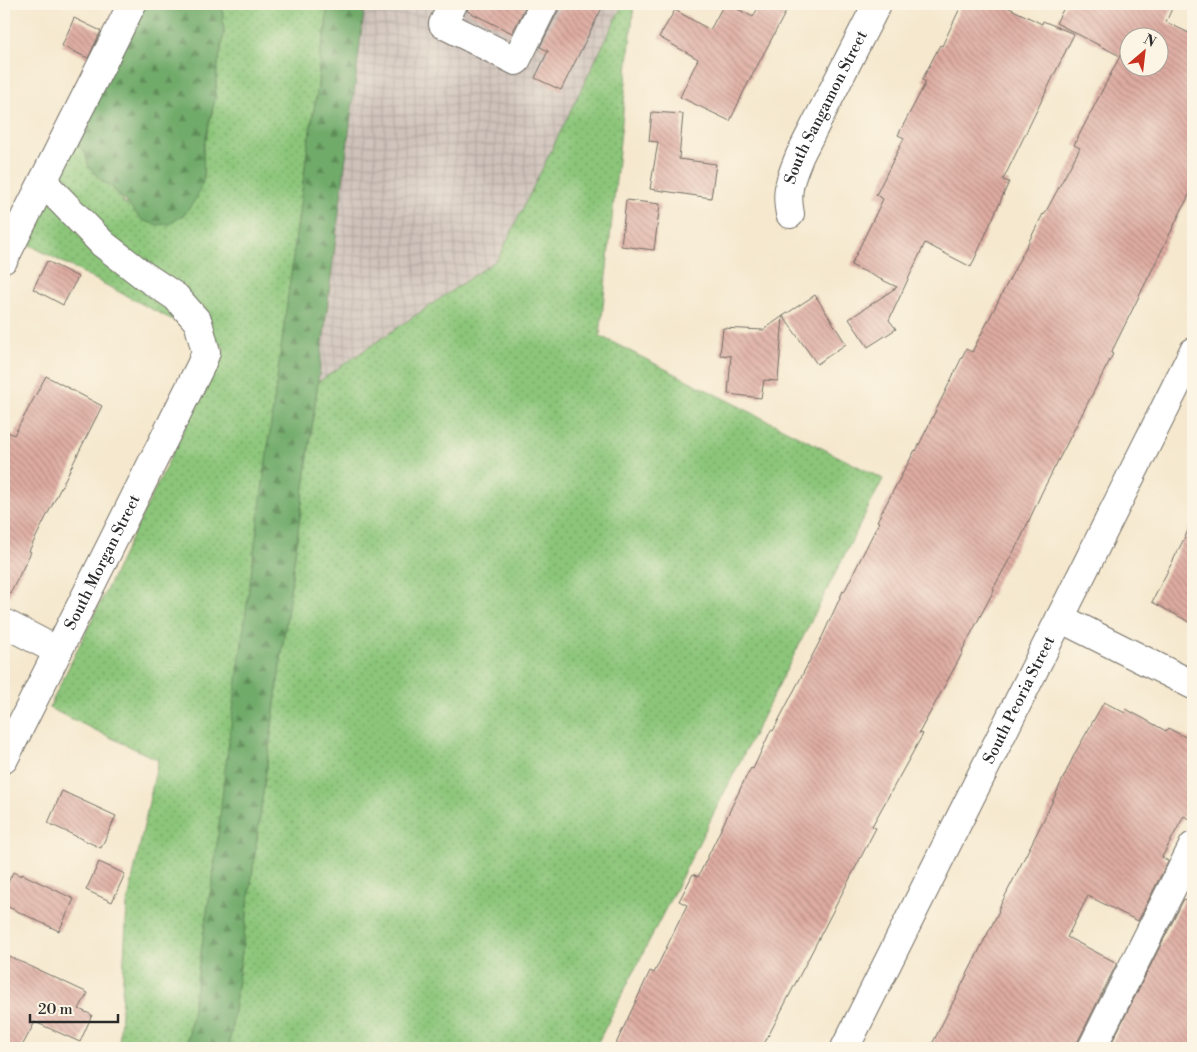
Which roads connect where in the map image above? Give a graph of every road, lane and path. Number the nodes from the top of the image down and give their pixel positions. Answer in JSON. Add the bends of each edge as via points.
{"nodes":[{"id":1,"x":132,"y":4,"type":"edge"},
{"id":2,"x":453,"y":4,"type":"edge"},
{"id":3,"x":544,"y":4,"type":"edge"},
{"id":4,"x":877,"y":4,"type":"edge"},
{"id":5,"x":43,"y":182,"type":"junction"},
{"id":6,"x":790,"y":214,"type":"dead end"},
{"id":7,"x":4,"y":260,"type":"edge"},
{"id":8,"x":1193,"y":352,"type":"edge"},
{"id":9,"x":1060,"y":618,"type":"junction"},
{"id":10,"x":4,"y":623,"type":"edge"},
{"id":11,"x":58,"y":651,"type":"junction"},
{"id":12,"x":1193,"y":685,"type":"edge"},
{"id":13,"x":4,"y":759,"type":"edge"},
{"id":14,"x":1193,"y":846,"type":"edge"},
{"id":15,"x":845,"y":1048,"type":"edge"},
{"id":16,"x":1092,"y":1048,"type":"edge"}],
"edges":[{"from":1,"to":5,"type":"street"},
{"from":2,"to":3,"type":"street","via":[[442,24],[516,61]]},
{"from":4,"to":6,"type":"street","name":"South Sangamon Street","via":[[790,178],[787,199]]},
{"from":5,"to":7,"type":"street"},
{"from":5,"to":11,"type":"street","name":"South Morgan Street","via":[[103,244],[176,297],[198,322],[206,352]]},
{"from":8,"to":9,"type":"street","name":"South Peoria Street"},
{"from":9,"to":12,"type":"street"},
{"from":9,"to":15,"type":"street","name":"South Peoria Street"},
{"from":10,"to":11,"type":"street"},
{"from":11,"to":13,"type":"street","name":"South Morgan Street"},
{"from":14,"to":16,"type":"street"}]}
